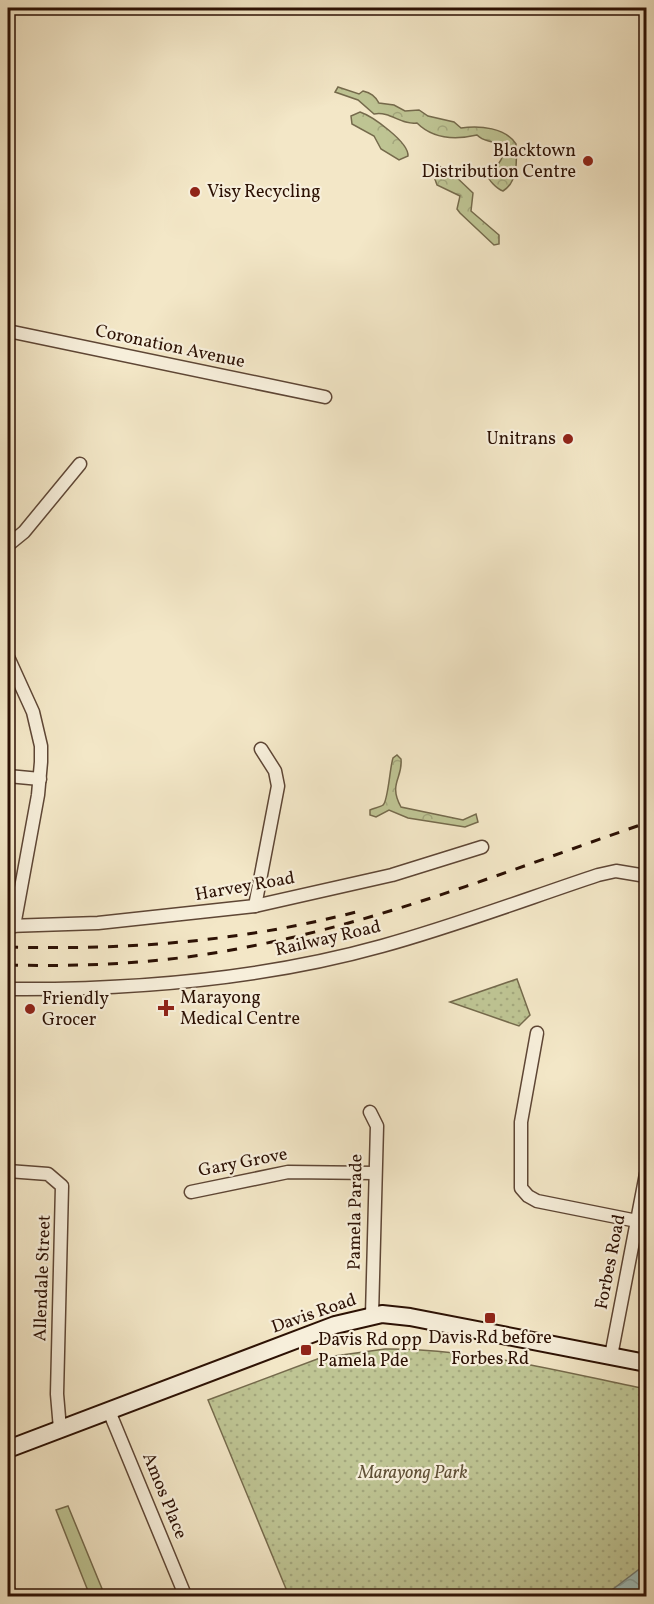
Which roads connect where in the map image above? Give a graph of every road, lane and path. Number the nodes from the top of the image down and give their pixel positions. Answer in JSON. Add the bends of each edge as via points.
{"nodes":[{"id":1,"x":8,"y":331,"type":"edge"},
{"id":2,"x":325,"y":397,"type":"dead end"},
{"id":3,"x":80,"y":464,"type":"dead end"},
{"id":4,"x":8,"y":545,"type":"edge"},
{"id":5,"x":8,"y":657,"type":"edge"},
{"id":6,"x":261,"y":749,"type":"dead end"},
{"id":7,"x":8,"y":776,"type":"edge"},
{"id":8,"x":40,"y":779,"type":"junction"},
{"id":9,"x":482,"y":847,"type":"dead end"},
{"id":10,"x":646,"y":876,"type":"edge"},
{"id":11,"x":255,"y":906,"type":"junction"},
{"id":12,"x":11,"y":926,"type":"edge"},
{"id":13,"x":8,"y":989,"type":"edge"},
{"id":14,"x":537,"y":1033,"type":"dead end"},
{"id":15,"x":370,"y":1112,"type":"dead end"},
{"id":16,"x":8,"y":1171,"type":"edge"},
{"id":17,"x":375,"y":1173,"type":"junction"},
{"id":18,"x":646,"y":1174,"type":"edge"},
{"id":19,"x":190,"y":1192,"type":"dead end"},
{"id":20,"x":637,"y":1221,"type":"junction"},
{"id":21,"x":372,"y":1315,"type":"junction"},
{"id":22,"x":611,"y":1356,"type":"junction"},
{"id":23,"x":646,"y":1363,"type":"edge"},
{"id":24,"x":109,"y":1411,"type":"junction"},
{"id":25,"x":60,"y":1429,"type":"junction"},
{"id":26,"x":8,"y":1449,"type":"edge"},
{"id":27,"x":8,"y":1589,"type":"edge"},
{"id":28,"x":184,"y":1595,"type":"edge"},
{"id":29,"x":10,"y":1596,"type":"edge"}],
"edges":[{"from":1,"to":2,"type":"street","name":"Coronation Avenue"},
{"from":3,"to":4,"type":"street","via":[[24,532]]},
{"from":5,"to":8,"type":"street","via":[[38,729]]},
{"from":6,"to":11,"type":"street","via":[[275,771],[278,786]]},
{"from":7,"to":8,"type":"street"},
{"from":8,"to":12,"type":"street"},
{"from":9,"to":11,"type":"street","name":"Harvey Road","via":[[392,875]]},
{"from":10,"to":13,"type":"street","name":"Railway Road","via":[[598,874],[382,946],[259,973],[112,987]]},
{"from":11,"to":12,"type":"street","name":"Harvey Road","via":[[98,923]]},
{"from":14,"to":20,"type":"street","via":[[521,1117],[521,1188],[537,1201]]},
{"from":15,"to":17,"type":"street","name":"Pamela Parade","via":[[376,1126]]},
{"from":16,"to":25,"type":"street","name":"Allendale Street","via":[[48,1173],[62,1186],[57,1394]]},
{"from":17,"to":19,"type":"street","name":"Gary Grove","via":[[288,1172]]},
{"from":17,"to":21,"type":"street","name":"Pamela Parade"},
{"from":18,"to":20,"type":"street","name":"Forbes Road"},
{"from":20,"to":22,"type":"street","name":"Forbes Road"},
{"from":21,"to":22,"type":"street","name":"Davis Road","via":[[410,1317]]},
{"from":21,"to":24,"type":"street","name":"Davis Road","via":[[335,1325]]},
{"from":22,"to":23,"type":"street","name":"Davis Road"},
{"from":24,"to":25,"type":"street","name":"Davis Road"},
{"from":24,"to":28,"type":"street","name":"Amos Place"},
{"from":25,"to":26,"type":"street","name":"Davis Road"},
{"from":27,"to":29,"type":"street"}]}
